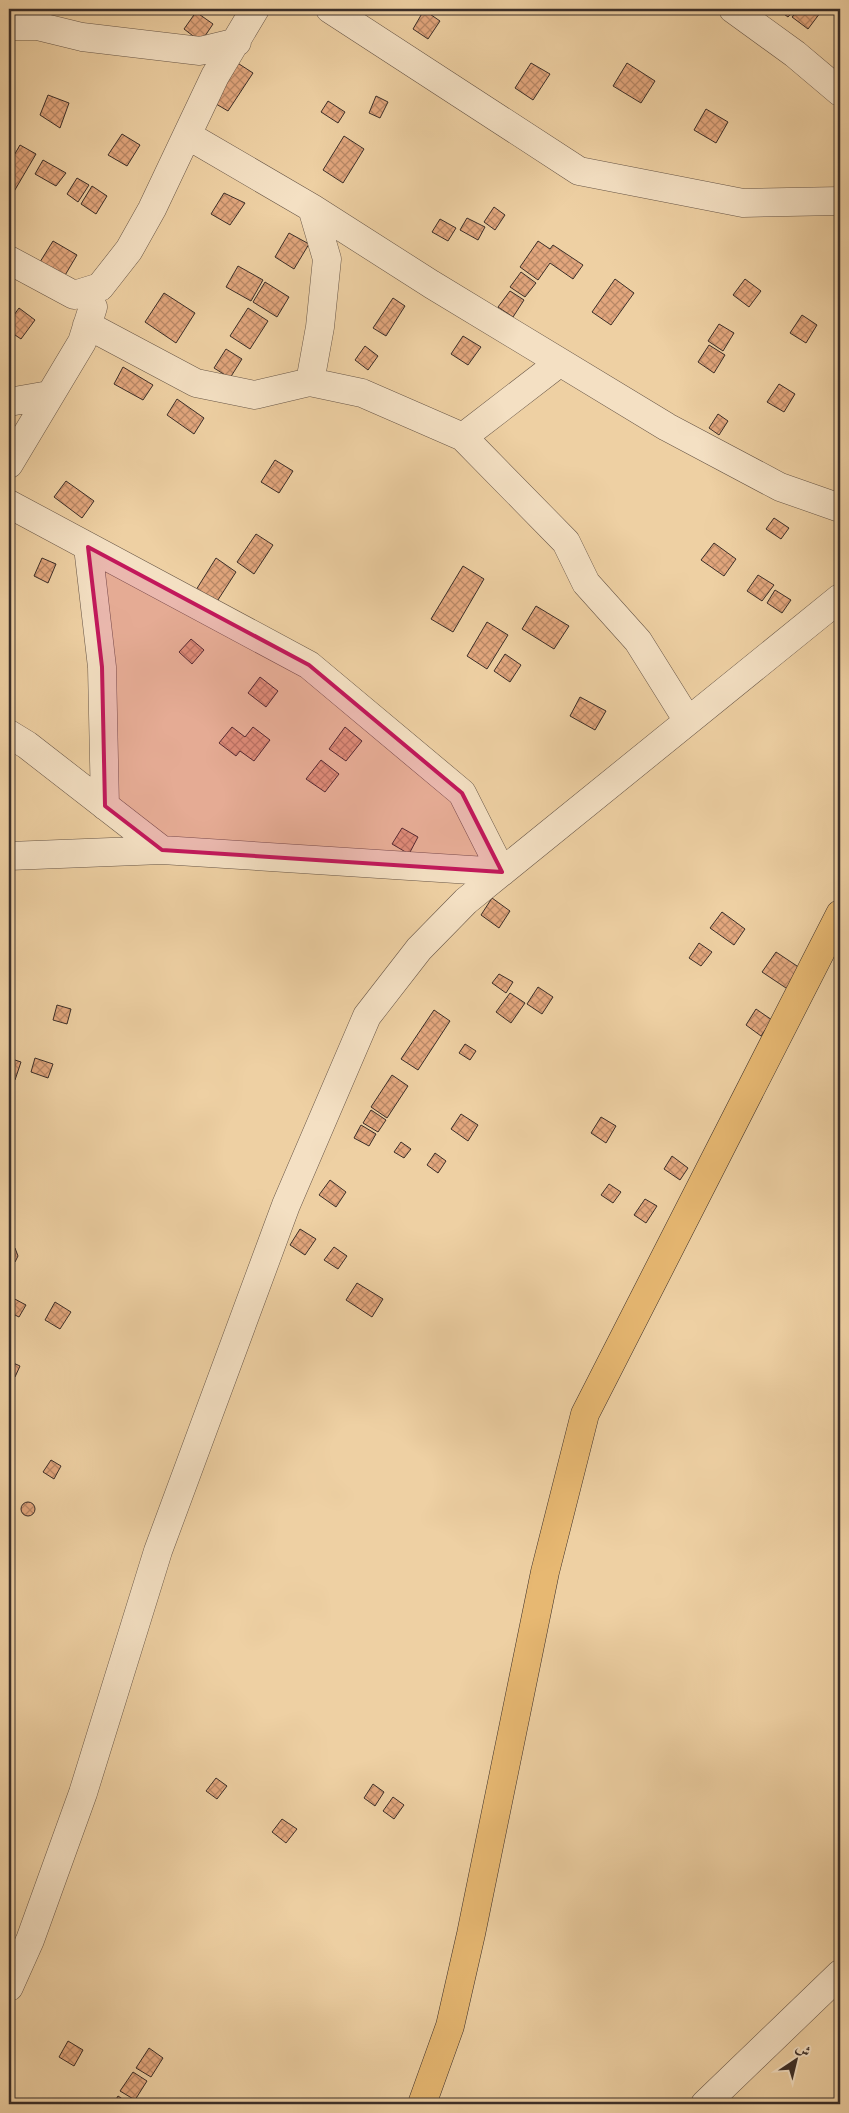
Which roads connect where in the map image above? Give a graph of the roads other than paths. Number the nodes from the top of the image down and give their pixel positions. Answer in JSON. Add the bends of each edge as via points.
{"nodes":[{"id":1,"x":255,"y":9,"type":"edge"},
{"id":2,"x":330,"y":9,"type":"edge"},
{"id":3,"x":733,"y":9,"type":"edge"},
{"id":4,"x":9,"y":26,"type":"edge"},
{"id":5,"x":237,"y":42,"type":"junction"},
{"id":6,"x":840,"y":92,"type":"edge"},
{"id":7,"x":187,"y":136,"type":"junction"},
{"id":8,"x":840,"y":201,"type":"edge"},
{"id":9,"x":312,"y":208,"type":"junction"},
{"id":10,"x":9,"y":260,"type":"edge"},
{"id":11,"x":100,"y":287,"type":"junction"},
{"id":12,"x":88,"y":325,"type":"junction"},
{"id":13,"x":559,"y":363,"type":"junction"},
{"id":14,"x":310,"y":382,"type":"junction"},
{"id":15,"x":49,"y":395,"type":"junction"},
{"id":16,"x":9,"y":402,"type":"edge"},
{"id":17,"x":463,"y":437,"type":"junction"},
{"id":18,"x":9,"y":464,"type":"edge"},
{"id":19,"x":9,"y":504,"type":"edge"},
{"id":20,"x":840,"y":508,"type":"edge"},
{"id":21,"x":88,"y":547,"type":"junction"},
{"id":22,"x":840,"y":598,"type":"edge"},
{"id":23,"x":688,"y":721,"type":"junction"},
{"id":24,"x":9,"y":734,"type":"edge"},
{"id":25,"x":105,"y":806,"type":"junction"},
{"id":26,"x":162,"y":850,"type":"junction"},
{"id":27,"x":9,"y":856,"type":"edge"},
{"id":28,"x":502,"y":872,"type":"junction"},
{"id":29,"x":840,"y":914,"type":"edge"},
{"id":30,"x":840,"y":1974,"type":"edge"},
{"id":31,"x":9,"y":1987,"type":"edge"},
{"id":32,"x":422,"y":2104,"type":"edge"},
{"id":33,"x":705,"y":2104,"type":"edge"}],
"edges":[{"from":1,"to":5,"type":"street"},
{"from":2,"to":8,"type":"street","via":[[579,171],[743,203]]},
{"from":3,"to":6,"type":"street"},
{"from":4,"to":5,"type":"street","via":[[37,26],[82,37],[200,52]]},
{"from":5,"to":7,"type":"street","via":[[216,76]]},
{"from":7,"to":9,"type":"street"},
{"from":7,"to":11,"type":"street","via":[[129,250]]},
{"from":9,"to":13,"type":"street"},
{"from":9,"to":14,"type":"street","via":[[327,260]]},
{"from":10,"to":11,"type":"street","via":[[74,295]]},
{"from":11,"to":12,"type":"street"},
{"from":12,"to":14,"type":"street","via":[[196,383],[254,395]]},
{"from":12,"to":15,"type":"street","via":[[82,342]]},
{"from":13,"to":17,"type":"street"},
{"from":13,"to":20,"type":"street","via":[[667,427],[780,487]]},
{"from":14,"to":17,"type":"street","via":[[362,393]]},
{"from":15,"to":16,"type":"street"},
{"from":15,"to":18,"type":"street"},
{"from":17,"to":23,"type":"street","via":[[566,542],[586,584],[638,641]]},
{"from":19,"to":21,"type":"street"},
{"from":21,"to":25,"type":"street","via":[[102,667]]},
{"from":21,"to":28,"type":"street","via":[[309,665],[462,793]]},
{"from":22,"to":23,"type":"street"},
{"from":23,"to":28,"type":"street"},
{"from":24,"to":25,"type":"street"},
{"from":25,"to":26,"type":"street"},
{"from":26,"to":27,"type":"street"},
{"from":26,"to":28,"type":"street"},
{"from":28,"to":31,"type":"street","via":[[466,901],[419,949],[367,1016],[286,1205],[158,1551],[83,1793],[30,1940]]},
{"from":29,"to":32,"type":"main road","via":[[585,1414],[545,1572],[472,1934],[450,2026]]},
{"from":30,"to":33,"type":"street"}]}
